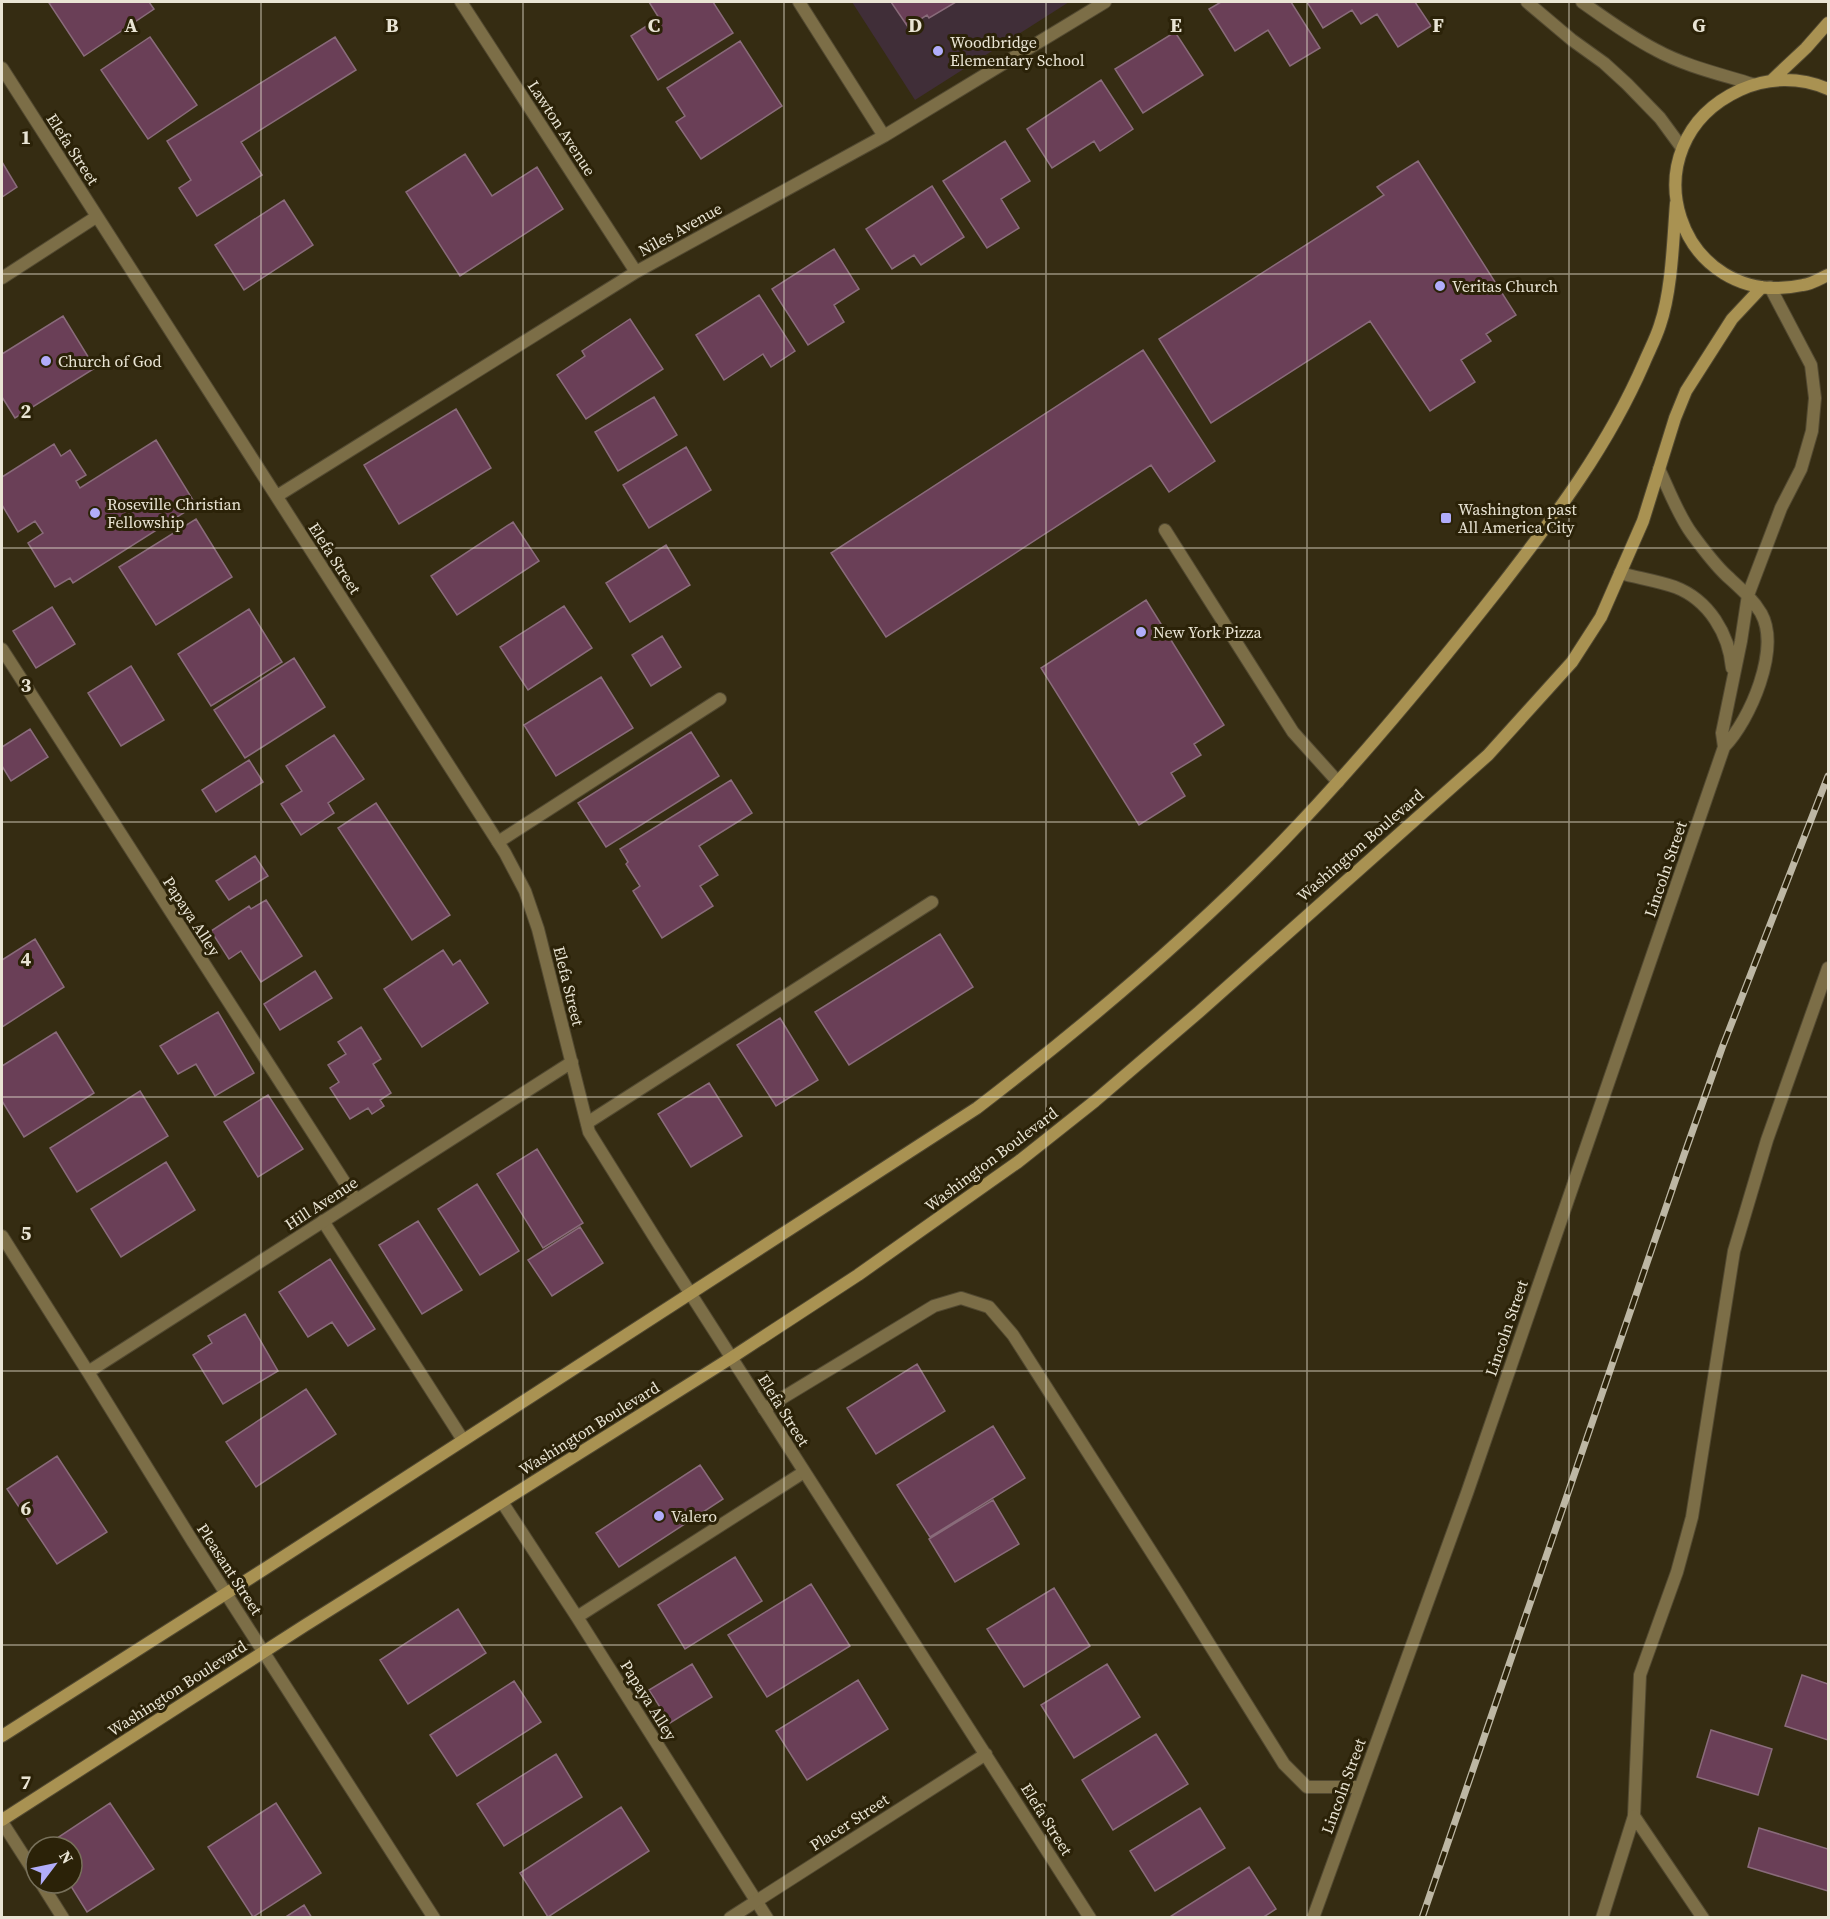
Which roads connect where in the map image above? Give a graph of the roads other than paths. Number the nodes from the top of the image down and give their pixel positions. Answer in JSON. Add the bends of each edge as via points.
{"nodes":[{"id":1,"x":461,"y":2,"type":"edge"},
{"id":2,"x":800,"y":2,"type":"edge"},
{"id":3,"x":1105,"y":2,"type":"edge"},
{"id":4,"x":1527,"y":2,"type":"edge"},
{"id":5,"x":1582,"y":2,"type":"edge"},
{"id":6,"x":1828,"y":22,"type":"edge"},
{"id":7,"x":2,"y":68,"type":"edge"},
{"id":8,"x":1772,"y":80,"type":"junction"},
{"id":9,"x":1752,"y":84,"type":"junction"},
{"id":10,"x":1828,"y":89,"type":"edge"},
{"id":11,"x":884,"y":136,"type":"junction"},
{"id":12,"x":1682,"y":148,"type":"junction"},
{"id":13,"x":1676,"y":203,"type":"junction"},
{"id":14,"x":96,"y":217,"type":"junction"},
{"id":15,"x":636,"y":272,"type":"junction"},
{"id":16,"x":1828,"y":275,"type":"edge"},
{"id":17,"x":2,"y":278,"type":"edge"},
{"id":18,"x":1766,"y":287,"type":"junction"},
{"id":19,"x":1659,"y":469,"type":"junction"},
{"id":20,"x":277,"y":496,"type":"junction"},
{"id":21,"x":1165,"y":530,"type":"dead end"},
{"id":22,"x":1620,"y":573,"type":"junction"},
{"id":23,"x":1748,"y":595,"type":"junction"},
{"id":24,"x":2,"y":649,"type":"edge"},
{"id":25,"x":1733,"y":681,"type":"junction"},
{"id":26,"x":720,"y":699,"type":"dead end"},
{"id":27,"x":1724,"y":747,"type":"junction"},
{"id":28,"x":1338,"y":782,"type":"junction"},
{"id":29,"x":498,"y":842,"type":"junction"},
{"id":30,"x":932,"y":902,"type":"dead end"},
{"id":31,"x":1828,"y":968,"type":"edge"},
{"id":32,"x":572,"y":1062,"type":"junction"},
{"id":33,"x":587,"y":1124,"type":"junction"},
{"id":34,"x":356,"y":1200,"type":"junction"},
{"id":35,"x":323,"y":1221,"type":"junction"},
{"id":36,"x":2,"y":1236,"type":"edge"},
{"id":37,"x":690,"y":1293,"type":"junction"},
{"id":38,"x":731,"y":1358,"type":"junction"},
{"id":39,"x":88,"y":1372,"type":"junction"},
{"id":40,"x":764,"y":1409,"type":"junction"},
{"id":41,"x":462,"y":1440,"type":"junction"},
{"id":42,"x":804,"y":1472,"type":"junction"},
{"id":43,"x":502,"y":1502,"type":"junction"},
{"id":44,"x":225,"y":1593,"type":"junction"},
{"id":45,"x":577,"y":1617,"type":"junction"},
{"id":46,"x":264,"y":1652,"type":"junction"},
{"id":47,"x":2,"y":1736,"type":"edge"},
{"id":48,"x":986,"y":1754,"type":"junction"},
{"id":49,"x":1360,"y":1787,"type":"junction"},
{"id":50,"x":1634,"y":1816,"type":"junction"},
{"id":51,"x":2,"y":1821,"type":"edge"},
{"id":52,"x":24,"y":1856,"type":"edge"},
{"id":53,"x":49,"y":1895,"type":"edge"},
{"id":54,"x":756,"y":1901,"type":"junction"},
{"id":55,"x":63,"y":1917,"type":"edge"},
{"id":56,"x":434,"y":1917,"type":"edge"},
{"id":57,"x":730,"y":1917,"type":"edge"},
{"id":58,"x":767,"y":1917,"type":"edge"},
{"id":59,"x":1090,"y":1917,"type":"edge"},
{"id":60,"x":1313,"y":1917,"type":"edge"},
{"id":61,"x":1602,"y":1917,"type":"edge"},
{"id":62,"x":1702,"y":1917,"type":"edge"}],
"edges":[{"from":1,"to":15,"type":"street","name":"Lawton Avenue"},
{"from":2,"to":11,"type":"street"},
{"from":3,"to":11,"type":"street","name":"Niles Avenue"},
{"from":4,"to":12,"type":"street","via":[[1627,84]]},
{"from":5,"to":9,"type":"street","via":[[1655,50],[1683,63]]},
{"from":6,"to":8,"type":"main road"},
{"from":7,"to":14,"type":"street","name":"Elefa Street"},
{"from":8,"to":9,"type":"main road"},
{"from":8,"to":10,"type":"main road","via":[[1798,81]]},
{"from":9,"to":12,"type":"main road","via":[[1710,109]]},
{"from":11,"to":15,"type":"street","name":"Niles Avenue"},
{"from":12,"to":13,"type":"main road","via":[[1676,175]]},
{"from":13,"to":18,"type":"main road","via":[[1687,235],[1708,261],[1736,280]]},
{"from":13,"to":28,"type":"main road","via":[[1672,258],[1660,324],[1634,387],[1593,461],[1461,638]]},
{"from":14,"to":17,"type":"street"},
{"from":14,"to":20,"type":"street","name":"Elefa Street"},
{"from":15,"to":20,"type":"street","name":"Niles Avenue"},
{"from":16,"to":18,"type":"main road","via":[[1804,285]]},
{"from":18,"to":19,"type":"main road","name":"Washington Boulevard","via":[[1732,319],[1686,391]]},
{"from":18,"to":23,"type":"street","name":"Lincoln Street","via":[[1811,365],[1815,398],[1812,431],[1801,469],[1781,508]]},
{"from":19,"to":22,"type":"main road","name":"Washington Boulevard","via":[[1643,521]]},
{"from":19,"to":23,"type":"street","name":"Lincoln Street","via":[[1690,531],[1726,576]]},
{"from":20,"to":29,"type":"street","name":"Elefa Street"},
{"from":21,"to":28,"type":"street","via":[[1293,732]]},
{"from":22,"to":25,"type":"street","name":"Lincoln Street","via":[[1677,588],[1702,604],[1720,626],[1731,651]]},
{"from":22,"to":38,"type":"main road","name":"Washington Boulevard","via":[[1601,617],[1572,662],[1488,755],[1199,1012],[1009,1168],[858,1275]]},
{"from":23,"to":25,"type":"street","name":"Lincoln Street"},
{"from":23,"to":27,"type":"street","name":"Lincoln Street","via":[[1762,614],[1769,633],[1765,665],[1735,736]]},
{"from":24,"to":34,"type":"street","name":"Papaya Alley"},
{"from":25,"to":27,"type":"street","name":"Lincoln Street","via":[[1722,732]]},
{"from":26,"to":29,"type":"street"},
{"from":27,"to":49,"type":"street","name":"Lincoln Street","via":[[1467,1493]]},
{"from":28,"to":37,"type":"main road","via":[[1227,895],[1060,1045],[976,1108]]},
{"from":29,"to":32,"type":"street","name":"Elefa Street","via":[[525,891],[538,929]]},
{"from":30,"to":33,"type":"street"},
{"from":31,"to":50,"type":"street","via":[[1767,1140],[1734,1251],[1692,1517],[1640,1675]]},
{"from":32,"to":33,"type":"street","name":"Elefa Street"},
{"from":32,"to":34,"type":"street","name":"Hill Avenue"},
{"from":33,"to":37,"type":"street","name":"Elefa Street"},
{"from":34,"to":35,"type":"street","name":"Hill Avenue"},
{"from":35,"to":39,"type":"street","name":"Hill Avenue"},
{"from":35,"to":41,"type":"street"},
{"from":36,"to":39,"type":"street","name":"Pleasant Street"},
{"from":37,"to":38,"type":"street","name":"Elefa Street"},
{"from":37,"to":41,"type":"main road"},
{"from":38,"to":40,"type":"street","name":"Elefa Street"},
{"from":38,"to":43,"type":"main road","name":"Washington Boulevard"},
{"from":39,"to":44,"type":"street","name":"Pleasant Street"},
{"from":40,"to":42,"type":"street","name":"Elefa Street"},
{"from":40,"to":49,"type":"street","via":[[934,1306],[961,1298],[989,1307],[1013,1335],[1284,1764],[1307,1787]]},
{"from":41,"to":44,"type":"main road"},
{"from":42,"to":45,"type":"street"},
{"from":42,"to":48,"type":"street","name":"Elefa Street"},
{"from":43,"to":45,"type":"street","name":"Papaya Alley"},
{"from":43,"to":46,"type":"main road","name":"Washington Boulevard"},
{"from":44,"to":46,"type":"street","name":"Pleasant Street"},
{"from":44,"to":47,"type":"main road"},
{"from":45,"to":54,"type":"street","name":"Papaya Alley"},
{"from":46,"to":51,"type":"main road","name":"Washington Boulevard"},
{"from":46,"to":56,"type":"street","name":"Pleasant Street"},
{"from":48,"to":54,"type":"street","name":"Placer Street"},
{"from":48,"to":59,"type":"street","name":"Elefa Street"},
{"from":49,"to":60,"type":"street","name":"Lincoln Street"},
{"from":50,"to":61,"type":"street"},
{"from":50,"to":62,"type":"street"},
{"from":51,"to":52,"type":"street"},
{"from":53,"to":55,"type":"street"},
{"from":54,"to":57,"type":"street","name":"Placer Street"},
{"from":54,"to":58,"type":"street","name":"Papaya Alley"}]}
